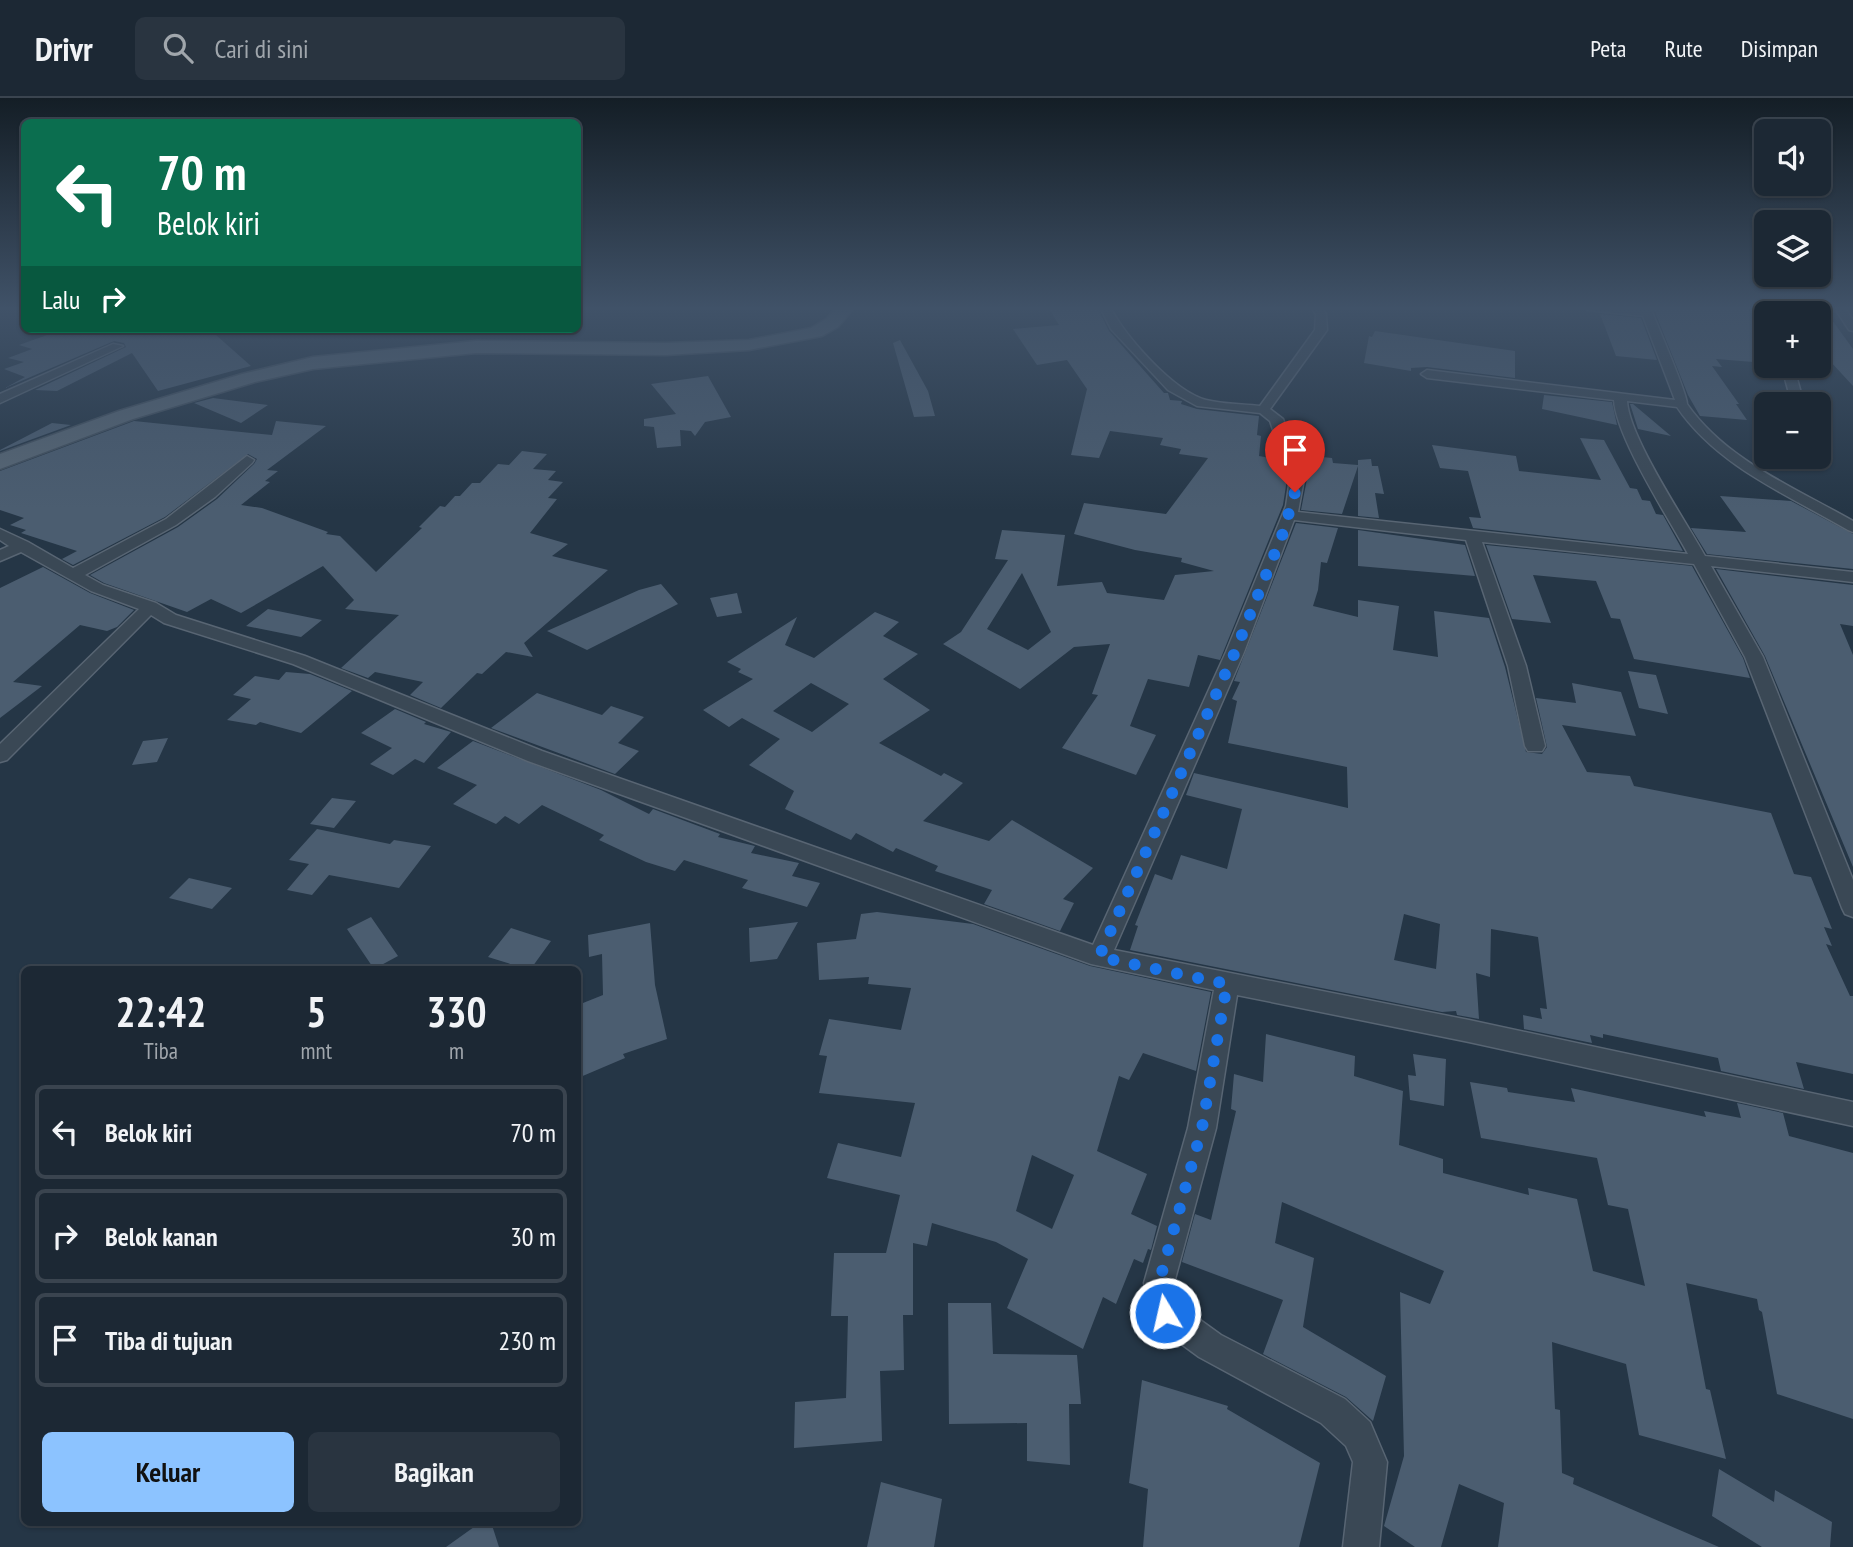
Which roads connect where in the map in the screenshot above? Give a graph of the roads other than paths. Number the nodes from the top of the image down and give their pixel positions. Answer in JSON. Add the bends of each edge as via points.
{"nodes":[{"id":1,"x":54,"y":375,"type":"edge"},
{"id":2,"x":266,"y":375,"type":"edge"},
{"id":3,"x":1160,"y":375,"type":"edge"},
{"id":4,"x":1289,"y":375,"type":"edge"},
{"id":5,"x":1432,"y":375,"type":"edge"},
{"id":6,"x":1671,"y":375,"type":"edge"},
{"id":7,"x":1620,"y":397,"type":"junction"},
{"id":8,"x":0,"y":399,"type":"edge"},
{"id":9,"x":1681,"y":404,"type":"junction"},
{"id":10,"x":1263,"y":410,"type":"junction"},
{"id":11,"x":1754,"y":458,"type":"edge"},
{"id":12,"x":247,"y":460,"type":"dead end"},
{"id":13,"x":1741,"y":461,"type":"junction"},
{"id":14,"x":0,"y":463,"type":"edge"},
{"id":15,"x":1289,"y":515,"type":"junction"},
{"id":16,"x":1853,"y":527,"type":"edge"},
{"id":17,"x":0,"y":534,"type":"edge"},
{"id":18,"x":1472,"y":536,"type":"junction"},
{"id":19,"x":23,"y":545,"type":"junction"},
{"id":20,"x":0,"y":556,"type":"edge"},
{"id":21,"x":1696,"y":558,"type":"junction"},
{"id":22,"x":74,"y":575,"type":"junction"},
{"id":23,"x":1853,"y":577,"type":"edge"},
{"id":24,"x":150,"y":607,"type":"junction"},
{"id":25,"x":1535,"y":746,"type":"dead end"},
{"id":26,"x":0,"y":755,"type":"edge"},
{"id":27,"x":1853,"y":908,"type":"edge"},
{"id":28,"x":1099,"y":957,"type":"junction"},
{"id":29,"x":1227,"y":984,"type":"junction"},
{"id":30,"x":1851,"y":1119,"type":"edge"},
{"id":31,"x":1361,"y":1547,"type":"edge"}],
"edges":[{"from":1,"to":8,"type":"street"},
{"from":2,"to":14,"type":"main road","via":[[126,415]]},
{"from":3,"to":10,"type":"street","via":[[1201,403]]},
{"from":4,"to":10,"type":"street"},
{"from":5,"to":7,"type":"street"},
{"from":6,"to":9,"type":"street"},
{"from":7,"to":9,"type":"street"},
{"from":7,"to":21,"type":"street","via":[[1621,415],[1631,438]]},
{"from":9,"to":13,"type":"street","via":[[1693,423],[1725,453]]},
{"from":10,"to":15,"type":"street","via":[[1276,419],[1297,479]]},
{"from":11,"to":13,"type":"street"},
{"from":12,"to":22,"type":"street","via":[[211,494],[171,522]]},
{"from":13,"to":16,"type":"street"},
{"from":15,"to":18,"type":"street"},
{"from":15,"to":28,"type":"street","via":[[1235,652]]},
{"from":17,"to":19,"type":"street"},
{"from":18,"to":21,"type":"street"},
{"from":18,"to":25,"type":"street","via":[[1510,647]]},
{"from":19,"to":20,"type":"street"},
{"from":19,"to":22,"type":"street"},
{"from":21,"to":23,"type":"street"},
{"from":21,"to":27,"type":"street","via":[[1754,657]]},
{"from":22,"to":24,"type":"street"},
{"from":24,"to":26,"type":"street"},
{"from":24,"to":28,"type":"street","via":[[170,619],[299,660],[535,756]]},
{"from":28,"to":29,"type":"street"},
{"from":29,"to":30,"type":"street","via":[[1469,1031]]},
{"from":29,"to":31,"type":"street","via":[[1202,1128],[1159,1283],[1161,1298],[1165,1313],[1210,1346],[1333,1411],[1358,1434],[1370,1462]]}]}
